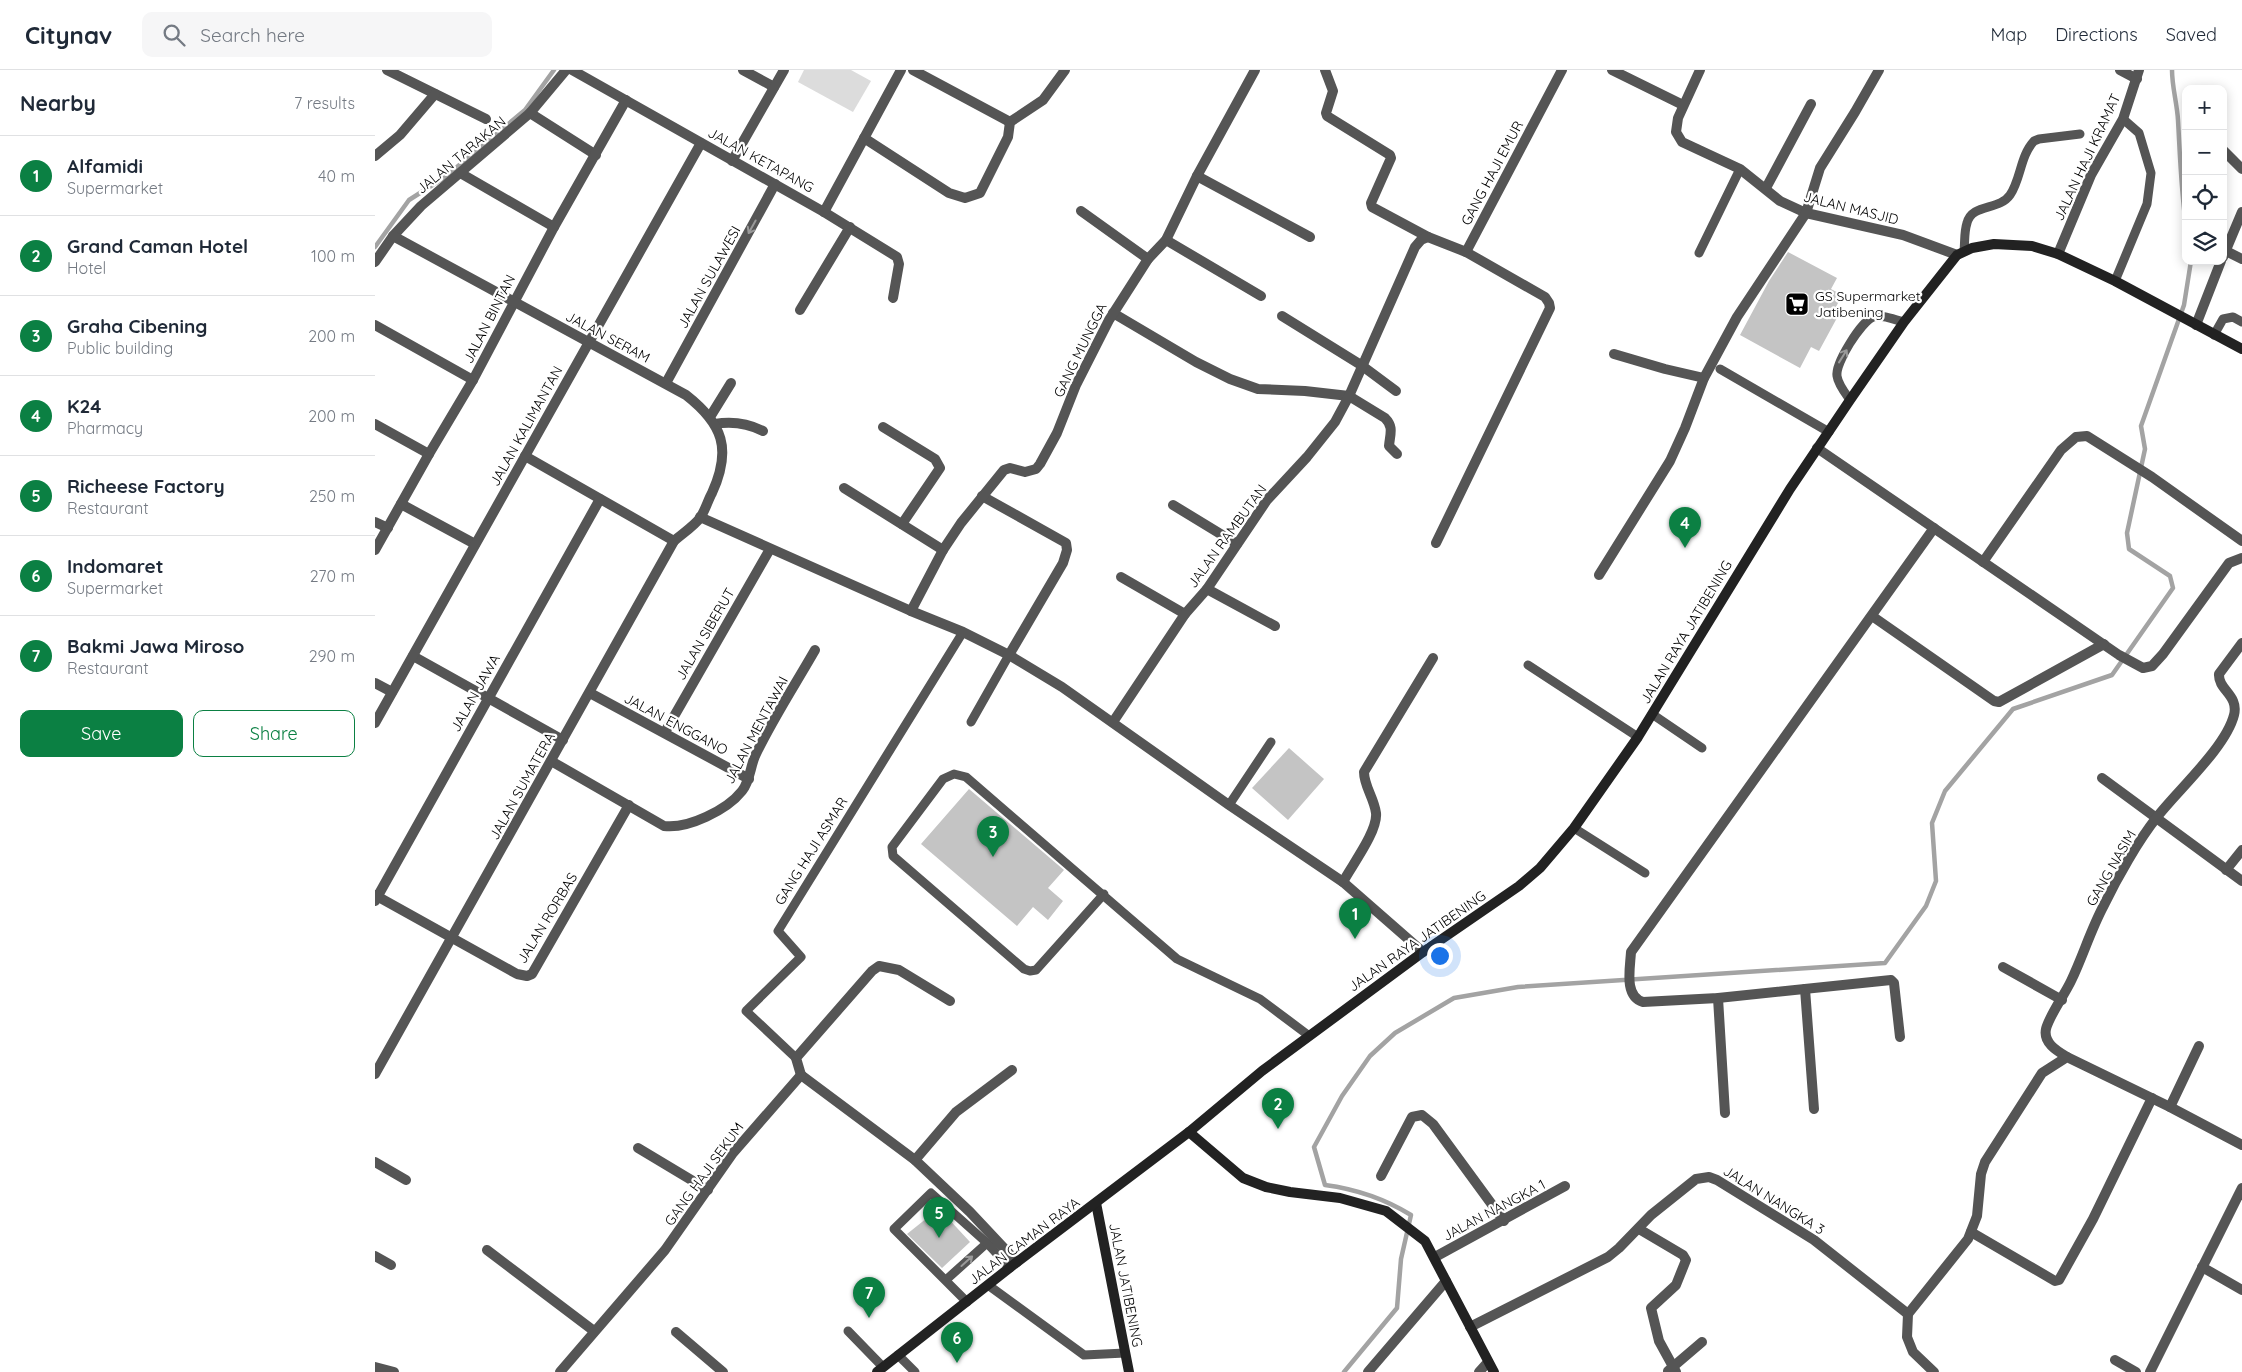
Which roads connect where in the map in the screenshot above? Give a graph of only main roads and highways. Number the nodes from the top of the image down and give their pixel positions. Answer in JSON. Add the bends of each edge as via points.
{"nodes":[{"id":1,"x":2242,"y":349,"type":"edge"},
{"id":2,"x":1189,"y":1132,"type":"junction"},
{"id":3,"x":1096,"y":1203,"type":"junction"},
{"id":4,"x":880,"y":1370,"type":"edge"},
{"id":5,"x":1129,"y":1372,"type":"edge"},
{"id":6,"x":1494,"y":1372,"type":"edge"}],
"edges":[{"from":1,"to":2,"type":"main road","name":"JALAN RAYA JATIBENING","via":[[2115,280],[2058,254],[2032,246],[1994,244],[1961,253],[1904,322],[1817,448],[1637,737],[1574,828],[1540,868],[1261,1071]]},
{"from":2,"to":3,"type":"main road","name":"JALAN CAMAN RAYA"},
{"from":2,"to":6,"type":"main road","via":[[1243,1178],[1265,1187],[1340,1198],[1387,1211],[1425,1241]]},
{"from":3,"to":4,"type":"main road","name":"JALAN CAMAN RAYA"},
{"from":3,"to":5,"type":"main road","name":"JALAN JATIBENING"}]}
